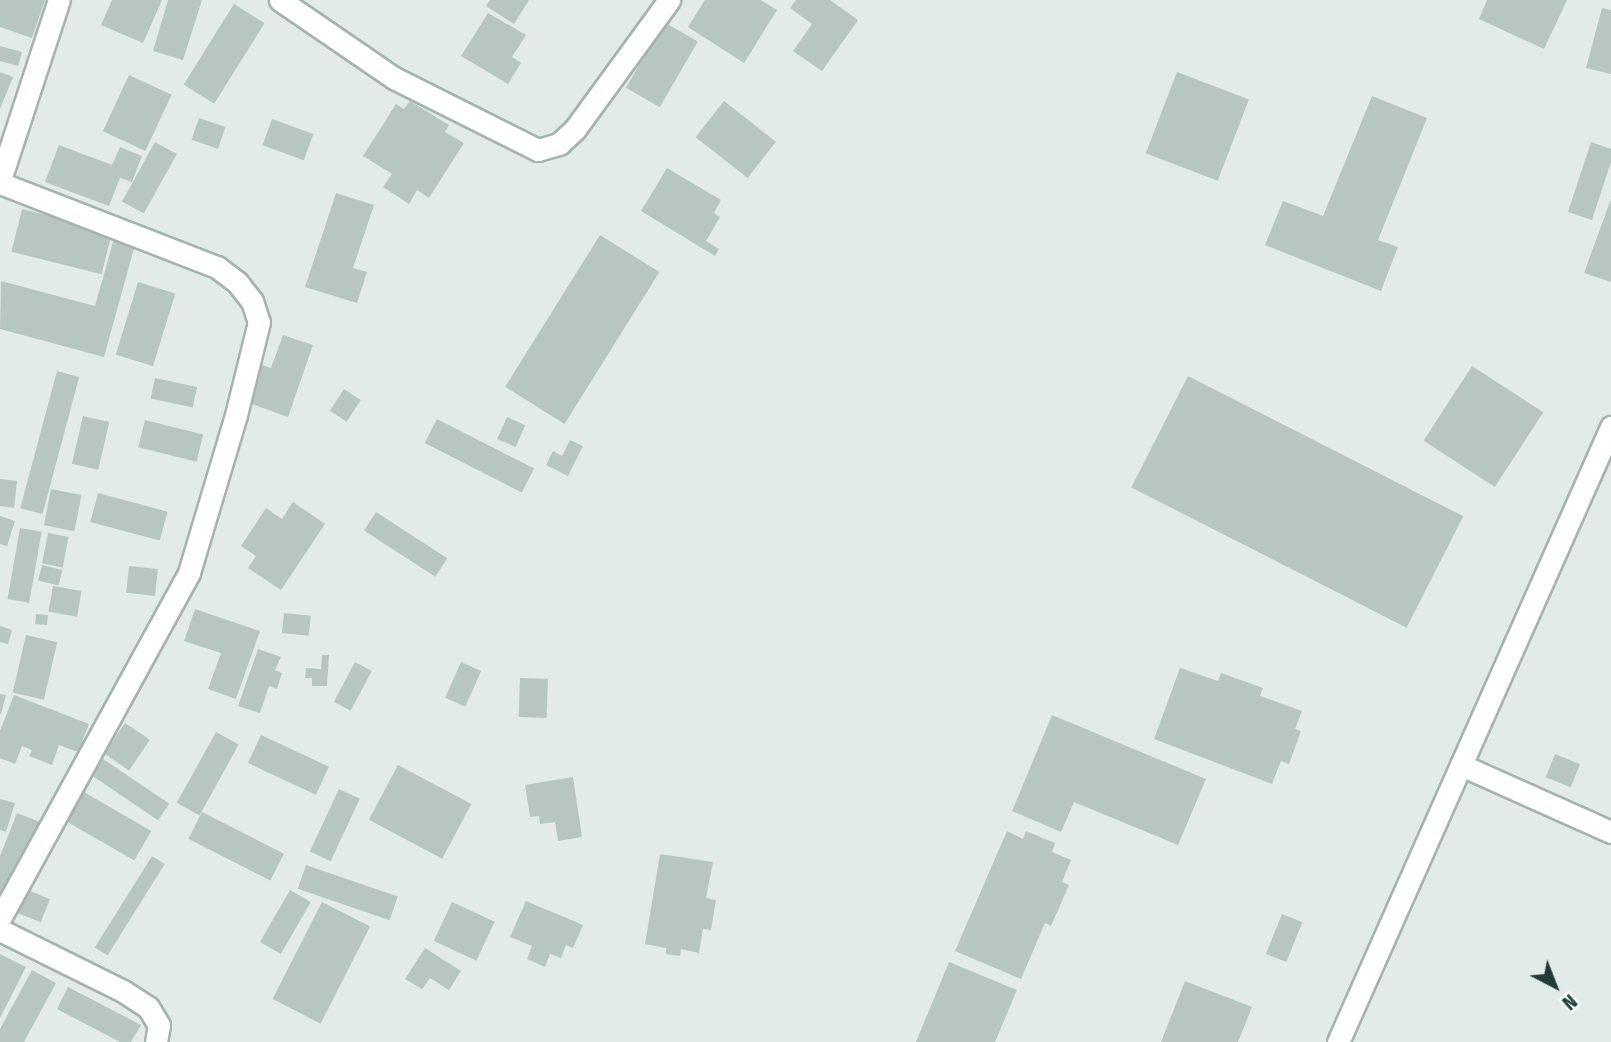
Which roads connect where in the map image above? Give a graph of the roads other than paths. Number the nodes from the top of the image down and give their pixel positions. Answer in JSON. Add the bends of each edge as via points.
{"nodes":[{"id":1,"x":59,"y":0,"type":"edge"},
{"id":2,"x":281,"y":0,"type":"edge"},
{"id":3,"x":669,"y":0,"type":"edge"},
{"id":4,"x":0,"y":182,"type":"edge"},
{"id":5,"x":1611,"y":426,"type":"edge"},
{"id":6,"x":1461,"y":765,"type":"junction"},
{"id":7,"x":1611,"y":832,"type":"edge"},
{"id":8,"x":0,"y":918,"type":"edge"},
{"id":9,"x":0,"y":930,"type":"edge"},
{"id":10,"x":156,"y":1042,"type":"edge"},
{"id":11,"x":1338,"y":1042,"type":"edge"}],
"edges":[{"from":1,"to":4,"type":"street"},
{"from":2,"to":3,"type":"street","via":[[394,78],[538,150],[559,144],[575,129]]},
{"from":4,"to":8,"type":"street","via":[[217,267],[253,301],[259,321],[189,573]]},
{"from":5,"to":6,"type":"street"},
{"from":6,"to":7,"type":"street"},
{"from":6,"to":11,"type":"street"},
{"from":9,"to":10,"type":"street","via":[[148,1007],[159,1026]]}]}
